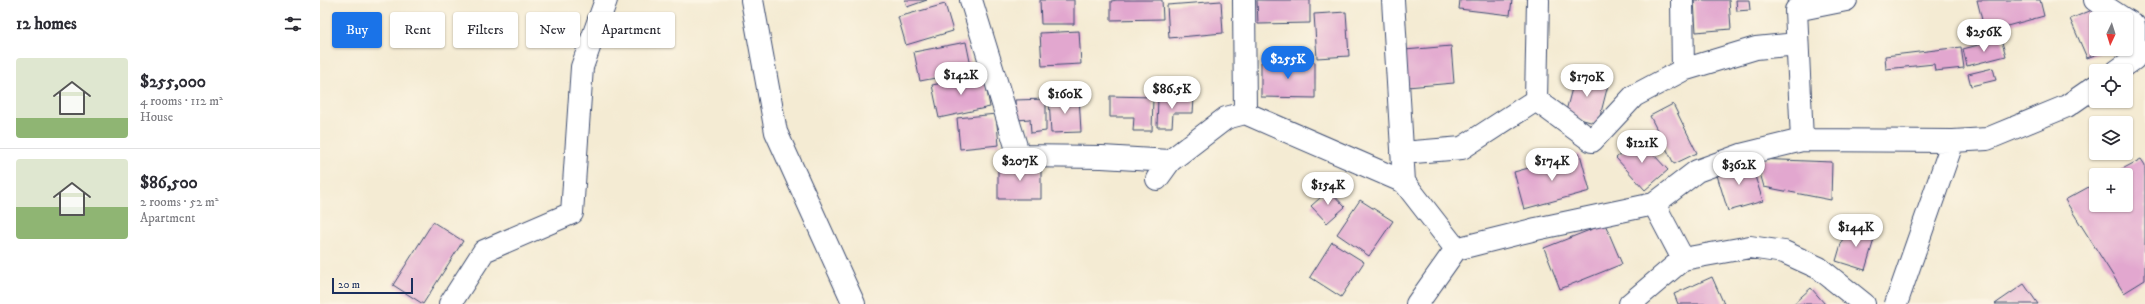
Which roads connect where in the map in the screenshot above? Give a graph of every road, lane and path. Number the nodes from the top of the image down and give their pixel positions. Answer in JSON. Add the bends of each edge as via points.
{"nodes":[{"id":1,"x":606,"y":0,"type":"edge"},
{"id":2,"x":752,"y":0,"type":"edge"},
{"id":3,"x":971,"y":0,"type":"edge"},
{"id":4,"x":1244,"y":0,"type":"edge"},
{"id":5,"x":1393,"y":0,"type":"edge"},
{"id":6,"x":1538,"y":0,"type":"edge"},
{"id":7,"x":1682,"y":0,"type":"edge"},
{"id":8,"x":1846,"y":0,"type":"edge"},
{"id":9,"x":2095,"y":0,"type":"edge"},
{"id":10,"x":1796,"y":5,"type":"edge"},
{"id":11,"x":2113,"y":12,"type":"edge"},
{"id":12,"x":2133,"y":24,"type":"edge"},
{"id":13,"x":1797,"y":44,"type":"junction"},
{"id":14,"x":2127,"y":64,"type":"edge"},
{"id":15,"x":1683,"y":70,"type":"junction"},
{"id":16,"x":2089,"y":91,"type":"edge"},
{"id":17,"x":1536,"y":100,"type":"junction"},
{"id":18,"x":1245,"y":113,"type":"junction"},
{"id":19,"x":1802,"y":140,"type":"junction"},
{"id":20,"x":1953,"y":140,"type":"junction"},
{"id":21,"x":1402,"y":153,"type":"junction"},
{"id":22,"x":1170,"y":161,"type":"junction"},
{"id":23,"x":1157,"y":178,"type":"dead end"},
{"id":24,"x":1404,"y":182,"type":"junction"},
{"id":25,"x":1654,"y":204,"type":"junction"},
{"id":26,"x":1456,"y":249,"type":"junction"},
{"id":27,"x":1683,"y":259,"type":"junction"},
{"id":28,"x":450,"y":304,"type":"edge"},
{"id":29,"x":854,"y":304,"type":"edge"},
{"id":30,"x":1417,"y":304,"type":"edge"},
{"id":31,"x":1630,"y":304,"type":"edge"},
{"id":32,"x":1864,"y":304,"type":"edge"},
{"id":33,"x":1896,"y":304,"type":"edge"}],
"edges":[{"from":1,"to":28,"type":"street","via":[[582,67],[572,213],[484,251]]},
{"from":2,"to":29,"type":"street","via":[[776,132]]},
{"from":3,"to":22,"type":"street","via":[[1019,156]]},
{"from":4,"to":18,"type":"street"},
{"from":5,"to":21,"type":"street"},
{"from":6,"to":17,"type":"street"},
{"from":7,"to":15,"type":"street"},
{"from":8,"to":10,"type":"street"},
{"from":9,"to":11,"type":"street"},
{"from":10,"to":13,"type":"street"},
{"from":12,"to":14,"type":"street","via":[[2134,59]]},
{"from":13,"to":15,"type":"street","via":[[1756,48]]},
{"from":13,"to":19,"type":"street"},
{"from":15,"to":17,"type":"street","via":[[1634,96],[1592,141]]},
{"from":16,"to":20,"type":"street","via":[[2068,106],[1987,139]]},
{"from":17,"to":21,"type":"street","via":[[1462,148]]},
{"from":18,"to":22,"type":"street","via":[[1226,118]]},
{"from":18,"to":24,"type":"street"},
{"from":19,"to":20,"type":"street"},
{"from":19,"to":25,"type":"street","via":[[1741,155],[1697,171]]},
{"from":20,"to":33,"type":"street"},
{"from":21,"to":24,"type":"street"},
{"from":22,"to":23,"type":"street"},
{"from":24,"to":26,"type":"street"},
{"from":25,"to":26,"type":"street"},
{"from":25,"to":27,"type":"street"},
{"from":26,"to":30,"type":"street"},
{"from":27,"to":31,"type":"street"},
{"from":27,"to":32,"type":"street","via":[[1750,247],[1784,252],[1819,268]]}]}
